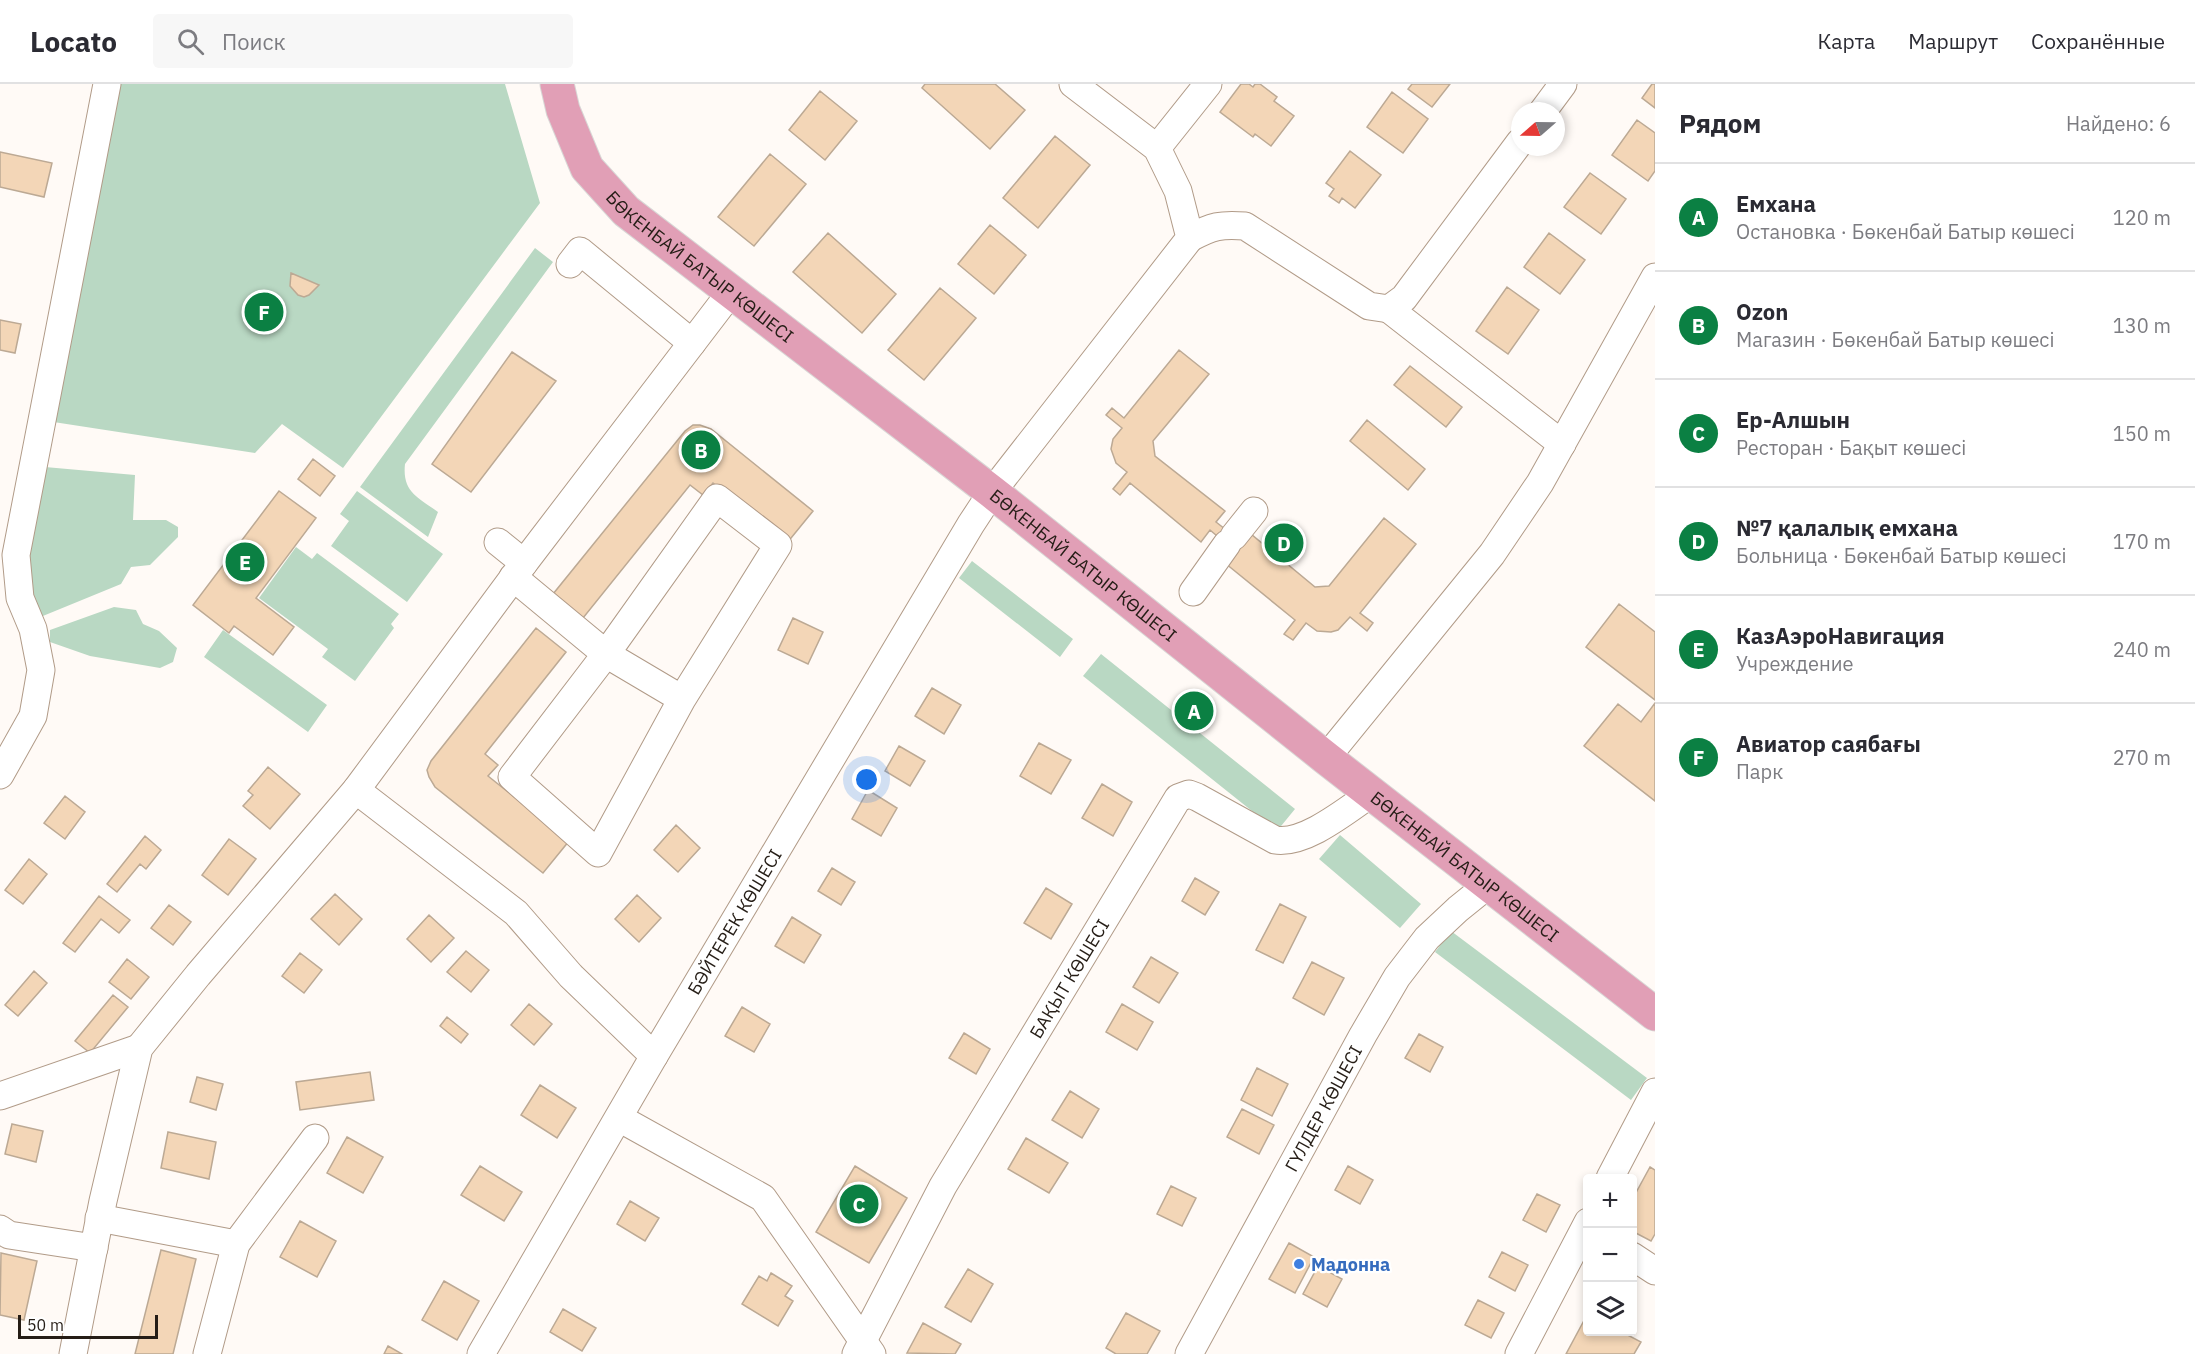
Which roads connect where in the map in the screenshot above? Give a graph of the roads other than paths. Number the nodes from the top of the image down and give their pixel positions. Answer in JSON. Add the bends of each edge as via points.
{"nodes":[{"id":1,"x":107,"y":84,"type":"edge"},
{"id":2,"x":557,"y":84,"type":"edge"},
{"id":3,"x":1073,"y":84,"type":"edge"},
{"id":4,"x":1208,"y":84,"type":"edge"},
{"id":5,"x":1563,"y":84,"type":"edge"},
{"id":6,"x":1550,"y":102,"type":"edge"},
{"id":7,"x":1158,"y":148,"type":"junction"},
{"id":8,"x":1511,"y":154,"type":"edge"},
{"id":9,"x":1191,"y":238,"type":"junction"},
{"id":10,"x":570,"y":264,"type":"dead end"},
{"id":11,"x":1655,"y":277,"type":"edge"},
{"id":12,"x":731,"y":292,"type":"junction"},
{"id":13,"x":1389,"y":309,"type":"junction"},
{"id":14,"x":692,"y":343,"type":"junction"},
{"id":15,"x":1562,"y":444,"type":"junction"},
{"id":16,"x":992,"y":492,"type":"junction"},
{"id":17,"x":1254,"y":511,"type":"dead end"},
{"id":18,"x":498,"y":542,"type":"dead end"},
{"id":19,"x":8,"y":554,"type":"edge"},
{"id":20,"x":518,"y":570,"type":"junction"},
{"id":21,"x":1193,"y":592,"type":"dead end"},
{"id":22,"x":606,"y":654,"type":"junction"},
{"id":23,"x":682,"y":699,"type":"junction"},
{"id":24,"x":1326,"y":758,"type":"junction"},
{"id":25,"x":0,"y":775,"type":"edge"},
{"id":26,"x":356,"y":790,"type":"junction"},
{"id":27,"x":1372,"y":793,"type":"junction"},
{"id":28,"x":1489,"y":884,"type":"junction"},
{"id":29,"x":1655,"y":1014,"type":"edge"},
{"id":30,"x":139,"y":1048,"type":"junction"},
{"id":31,"x":654,"y":1056,"type":"junction"},
{"id":32,"x":1655,"y":1092,"type":"edge"},
{"id":33,"x":0,"y":1096,"type":"edge"},
{"id":34,"x":619,"y":1118,"type":"junction"},
{"id":35,"x":1646,"y":1135,"type":"edge"},
{"id":36,"x":315,"y":1138,"type":"dead end"},
{"id":37,"x":1614,"y":1174,"type":"edge"},
{"id":38,"x":99,"y":1218,"type":"junction"},
{"id":39,"x":0,"y":1228,"type":"edge"},
{"id":40,"x":1586,"y":1228,"type":"edge"},
{"id":41,"x":236,"y":1244,"type":"junction"},
{"id":42,"x":94,"y":1248,"type":"junction"},
{"id":43,"x":1637,"y":1259,"type":"edge"},
{"id":44,"x":1655,"y":1271,"type":"edge"},
{"id":45,"x":864,"y":1350,"type":"edge"},
{"id":46,"x":73,"y":1354,"type":"edge"},
{"id":47,"x":207,"y":1354,"type":"edge"},
{"id":48,"x":481,"y":1354,"type":"edge"},
{"id":49,"x":1189,"y":1354,"type":"edge"},
{"id":50,"x":1519,"y":1354,"type":"edge"}],
"edges":[{"from":1,"to":19,"type":"street"},
{"from":2,"to":12,"type":"main road","name":"БӨКЕНБАЙ БАТЫР КӨШЕСІ","via":[[563,110],[587,168],[626,211]]},
{"from":3,"to":7,"type":"street"},
{"from":4,"to":7,"type":"street"},
{"from":5,"to":6,"type":"street"},
{"from":7,"to":9,"type":"street","via":[[1178,191]]},
{"from":8,"to":13,"type":"street","via":[[1404,298]]},
{"from":9,"to":13,"type":"street","via":[[1222,224],[1245,226],[1370,306]]},
{"from":9,"to":16,"type":"street","name":"БӘЙТЕРЕК КӨШЕСІ"},
{"from":10,"to":14,"type":"street","via":[[580,251]]},
{"from":11,"to":15,"type":"street"},
{"from":12,"to":14,"type":"street"},
{"from":12,"to":16,"type":"main road","name":"БӨКЕНБАЙ БАТЫР КӨШЕСІ"},
{"from":13,"to":15,"type":"street"},
{"from":14,"to":20,"type":"street"},
{"from":15,"to":24,"type":"street","via":[[1492,554]]},
{"from":16,"to":24,"type":"main road","name":"БӨКЕНБАЙ БАТЫР КӨШЕСІ"},
{"from":16,"to":31,"type":"street","name":"БӘЙТЕРЕК КӨШЕСІ"},
{"from":17,"to":21,"type":"street"},
{"from":18,"to":20,"type":"street"},
{"from":19,"to":25,"type":"street","via":[[33,628],[41,670],[33,716]]},
{"from":20,"to":22,"type":"street"},
{"from":20,"to":26,"type":"street"},
{"from":22,"to":23,"type":"street"},
{"from":22,"to":23,"type":"street","via":[[512,777],[598,853]]},
{"from":22,"to":23,"type":"street","via":[[717,498],[778,545]]},
{"from":24,"to":27,"type":"main road","name":"БӨКЕНБАЙ БАТЫР КӨШЕСІ"},
{"from":26,"to":30,"type":"street"},
{"from":26,"to":31,"type":"street","via":[[516,913],[571,976]]},
{"from":27,"to":28,"type":"main road","name":"БӨКЕНБАЙ БАТЫР КӨШЕСІ"},
{"from":27,"to":45,"type":"street","name":"БАҚЫТ КӨШЕСІ","via":[[1304,836],[1284,842],[1197,797],[1189,794],[1178,798],[944,1186]]},
{"from":28,"to":29,"type":"main road","name":"БӨКЕНБАЙ БАТЫР КӨШЕСІ"},
{"from":28,"to":49,"type":"street","name":"ГҮЛДЕР КӨШЕСІ","via":[[1427,938],[1397,977]]},
{"from":30,"to":33,"type":"street"},
{"from":30,"to":38,"type":"street"},
{"from":31,"to":34,"type":"street","name":"БӘЙТЕРЕК КӨШЕСІ"},
{"from":32,"to":35,"type":"street"},
{"from":34,"to":45,"type":"street","via":[[762,1198]]},
{"from":34,"to":48,"type":"street","name":"БӘЙТЕРЕК КӨШЕСІ"},
{"from":35,"to":37,"type":"street"},
{"from":36,"to":41,"type":"street"},
{"from":38,"to":41,"type":"street"},
{"from":38,"to":42,"type":"street"},
{"from":39,"to":42,"type":"street","via":[[9,1235]]},
{"from":40,"to":50,"type":"street"},
{"from":41,"to":47,"type":"street"},
{"from":42,"to":46,"type":"street"},
{"from":43,"to":44,"type":"street"}]}
